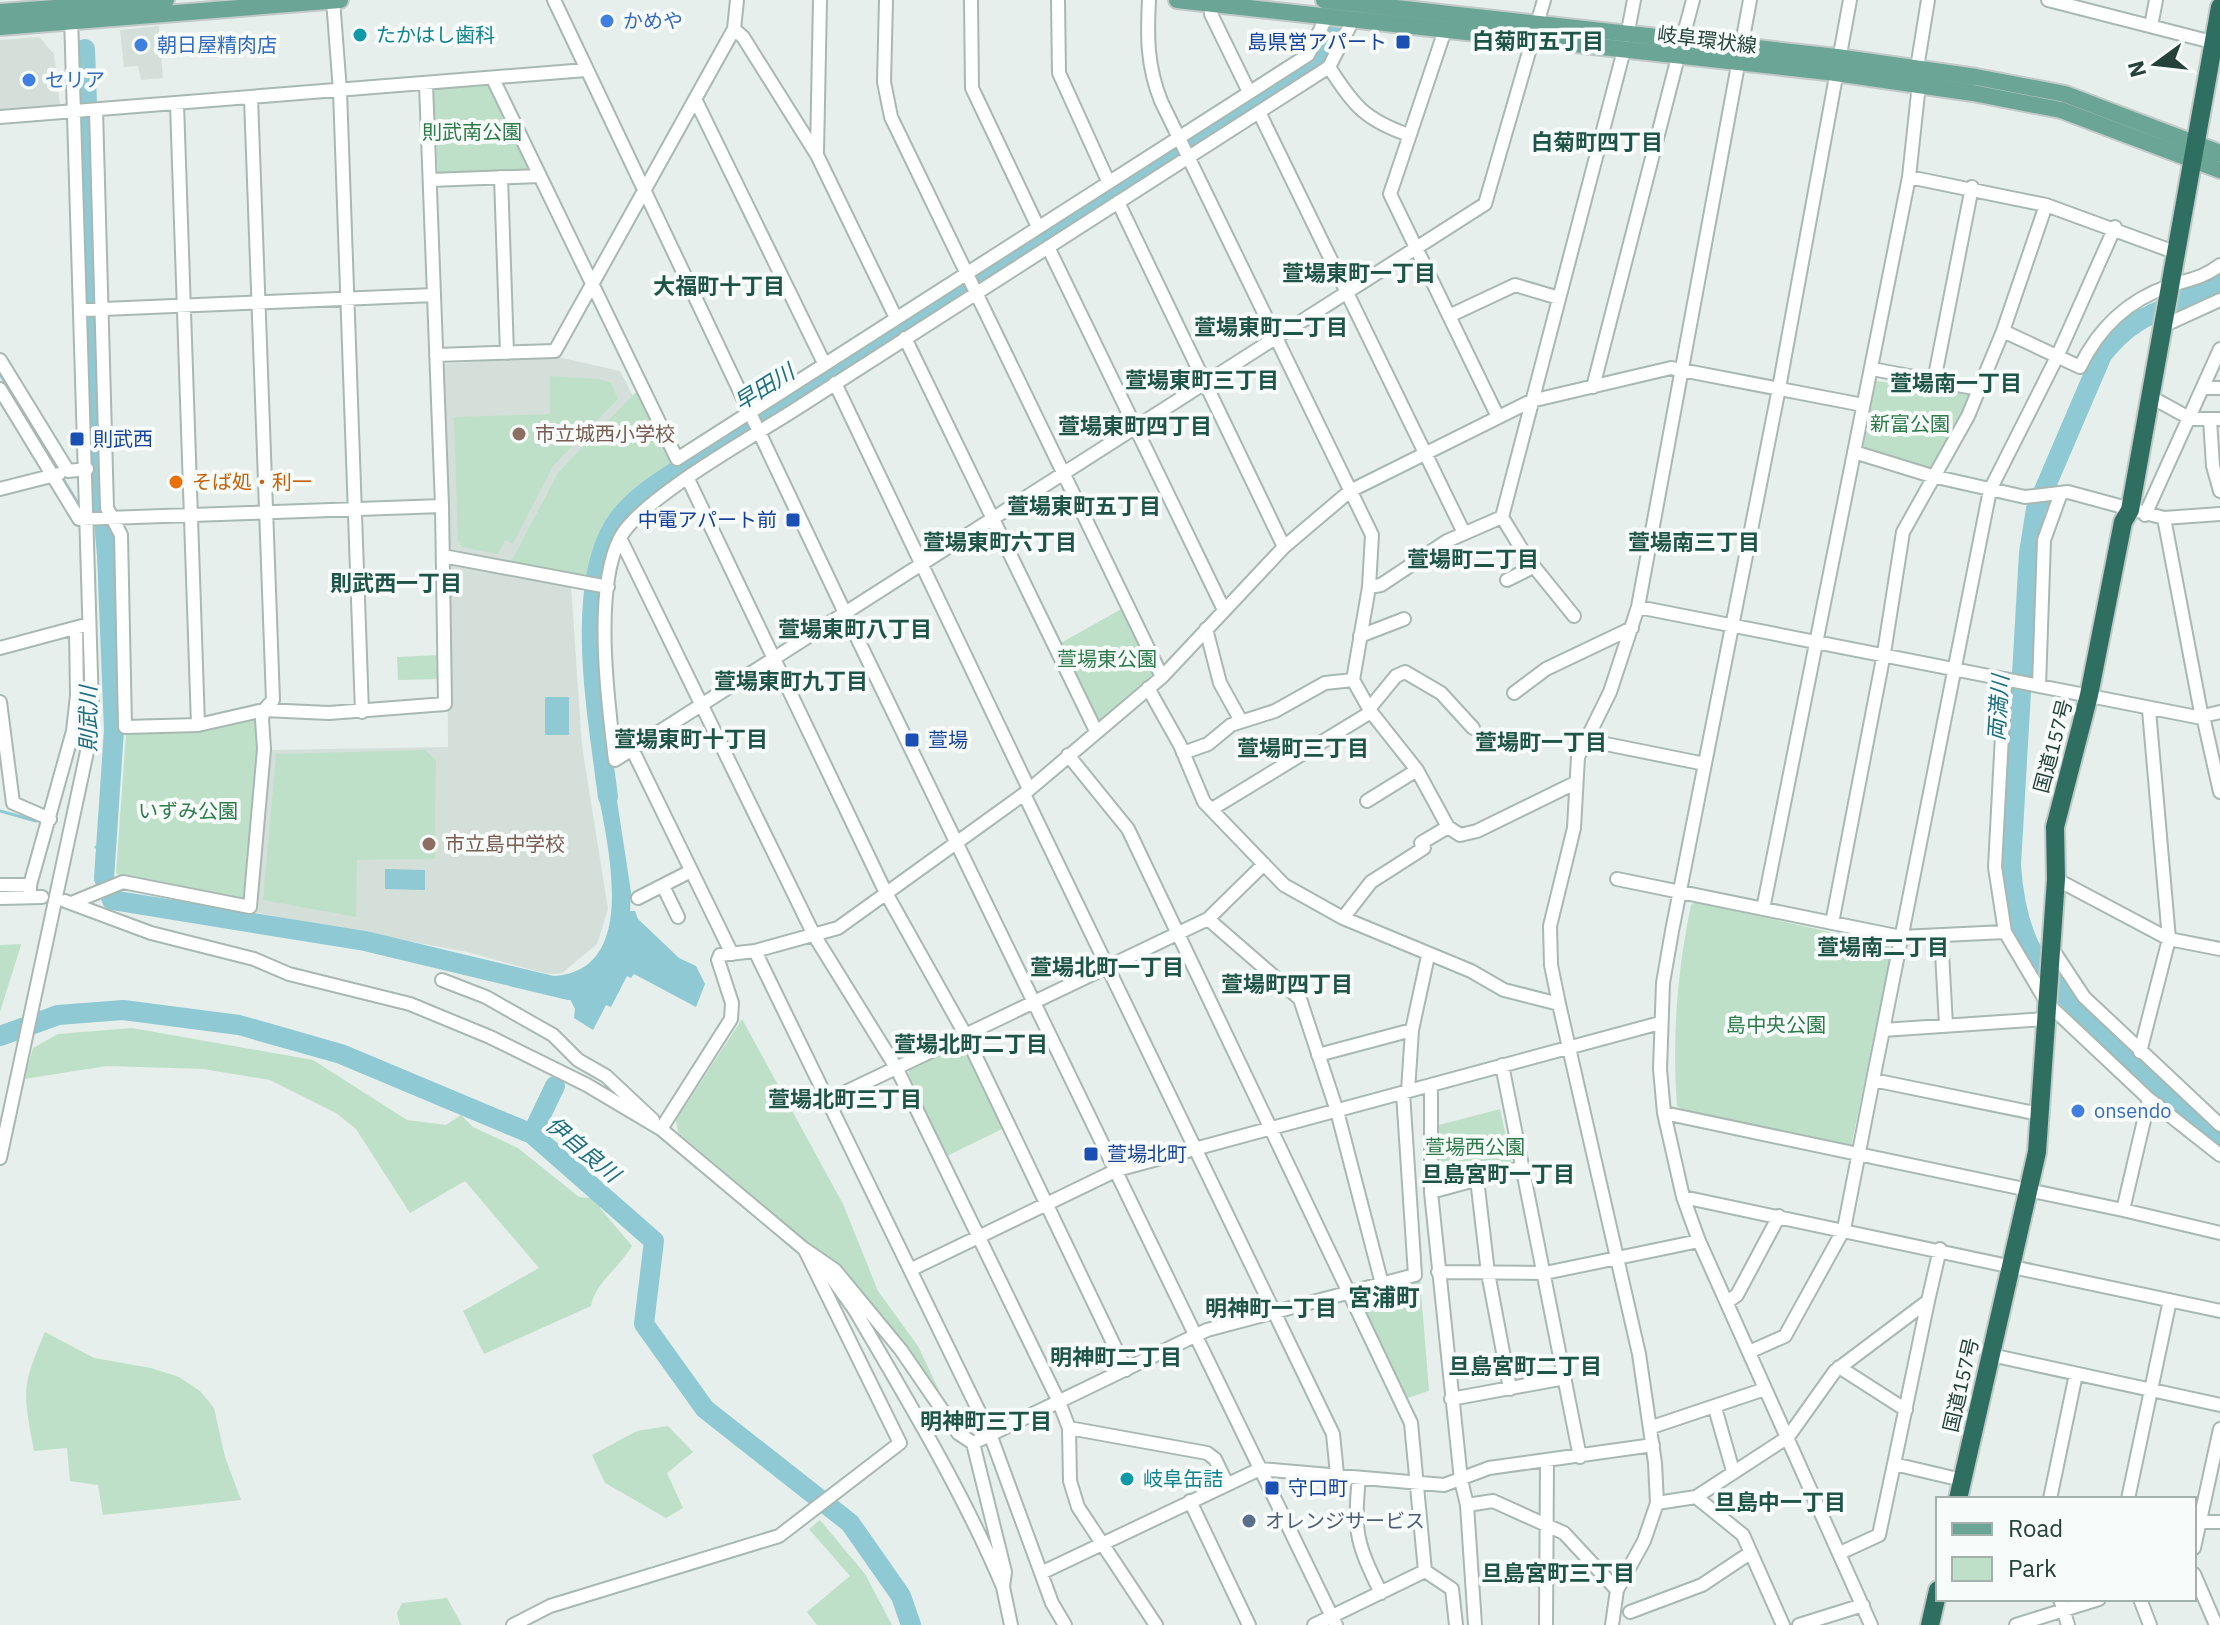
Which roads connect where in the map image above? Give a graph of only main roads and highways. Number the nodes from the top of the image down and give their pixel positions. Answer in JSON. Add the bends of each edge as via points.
{"nodes":[{"id":1,"x":166,"y":0,"type":"edge"},
{"id":2,"x":333,"y":0,"type":"edge"},
{"id":3,"x":340,"y":0,"type":"edge"},
{"id":4,"x":1177,"y":0,"type":"edge"},
{"id":5,"x":1343,"y":7,"type":"edge"},
{"id":6,"x":2220,"y":7,"type":"edge"},
{"id":7,"x":72,"y":10,"type":"edge"},
{"id":8,"x":0,"y":12,"type":"edge"},
{"id":9,"x":1451,"y":15,"type":"edge"},
{"id":10,"x":0,"y":27,"type":"edge"},
{"id":11,"x":2195,"y":151,"type":"junction"},
{"id":12,"x":2220,"y":153,"type":"edge"},
{"id":13,"x":2220,"y":170,"type":"edge"},
{"id":14,"x":1958,"y":1497,"type":"edge"},
{"id":15,"x":1936,"y":1599,"type":"edge"},
{"id":16,"x":1930,"y":1625,"type":"edge"}],
"edges":[{"from":1,"to":7,"type":"main road"},
{"from":2,"to":3,"type":"main road"},
{"from":2,"to":7,"type":"main road"},
{"from":4,"to":5,"type":"main road","name":"岐阜環状線"},
{"from":5,"to":9,"type":"main road","name":"岐阜環状線"},
{"from":6,"to":11,"type":"highway","name":"国道157号"},
{"from":7,"to":8,"type":"main road"},
{"from":7,"to":10,"type":"main road"},
{"from":9,"to":11,"type":"main road","name":"岐阜環状線","via":[[1535,33],[1918,76],[2061,110]]},
{"from":11,"to":12,"type":"main road","name":"岐阜環状線"},
{"from":11,"to":13,"type":"main road","name":"岐阜環状線"},
{"from":11,"to":14,"type":"highway","name":"国道157号","via":[[2151,397],[2138,512],[2123,522],[2089,695],[2055,827],[2051,953],[2030,1191]]},
{"from":15,"to":16,"type":"highway"}]}
